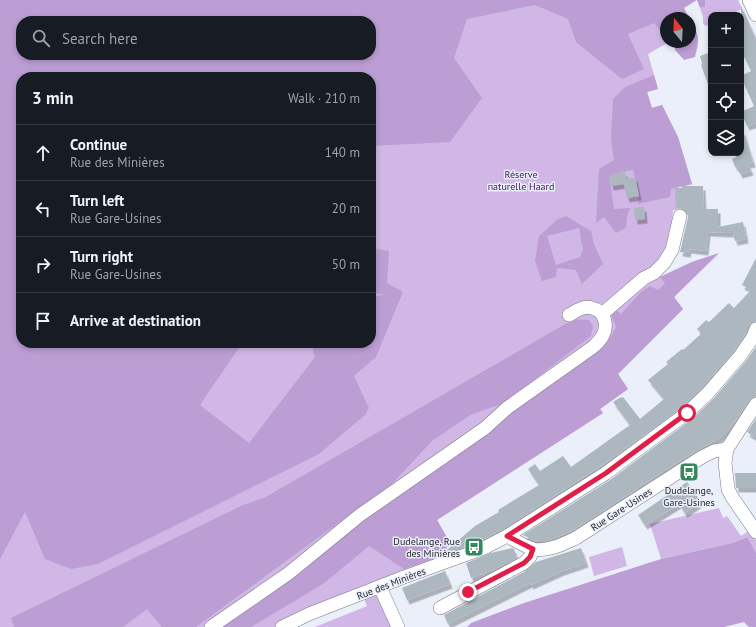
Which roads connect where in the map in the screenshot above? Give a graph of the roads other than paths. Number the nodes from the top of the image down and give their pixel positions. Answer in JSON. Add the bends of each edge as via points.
{"nodes":[{"id":1,"x":749,"y":0,"type":"edge"},
{"id":2,"x":756,"y":15,"type":"edge"},
{"id":3,"x":680,"y":216,"type":"dead end"},
{"id":4,"x":602,"y":314,"type":"junction"},
{"id":5,"x":569,"y":315,"type":"dead end"},
{"id":6,"x":756,"y":329,"type":"edge"},
{"id":7,"x":756,"y":404,"type":"edge"},
{"id":8,"x":727,"y":450,"type":"junction"},
{"id":9,"x":756,"y":532,"type":"edge"},
{"id":10,"x":507,"y":536,"type":"junction"},
{"id":11,"x":533,"y":549,"type":"junction"},
{"id":12,"x":380,"y":587,"type":"junction"},
{"id":13,"x":440,"y":608,"type":"dead end"},
{"id":14,"x":211,"y":627,"type":"edge"},
{"id":15,"x":282,"y":627,"type":"edge"},
{"id":16,"x":398,"y":627,"type":"edge"}],
"edges":[{"from":1,"to":2,"type":"street"},
{"from":3,"to":4,"type":"street","via":[[672,250],[664,263],[654,274],[644,278]]},
{"from":4,"to":5,"type":"street","via":[[593,308],[581,308]]},
{"from":4,"to":14,"type":"street","via":[[606,324],[603,335],[593,347],[507,408],[485,428],[360,515],[289,573]]},
{"from":6,"to":10,"type":"street","name":"Rue des Minières","via":[[740,356],[687,413],[606,473]]},
{"from":7,"to":8,"type":"street"},
{"from":8,"to":9,"type":"street","via":[[725,463],[728,489]]},
{"from":8,"to":11,"type":"street","name":"Rue Gare-Usines","via":[[714,451],[702,457],[576,538],[548,548]]},
{"from":10,"to":11,"type":"street"},
{"from":10,"to":12,"type":"street","name":"Rue des Minières","via":[[484,548]]},
{"from":11,"to":13,"type":"street","via":[[524,563]]},
{"from":12,"to":15,"type":"street","name":"Rue des Minières"},
{"from":12,"to":16,"type":"street"}]}
